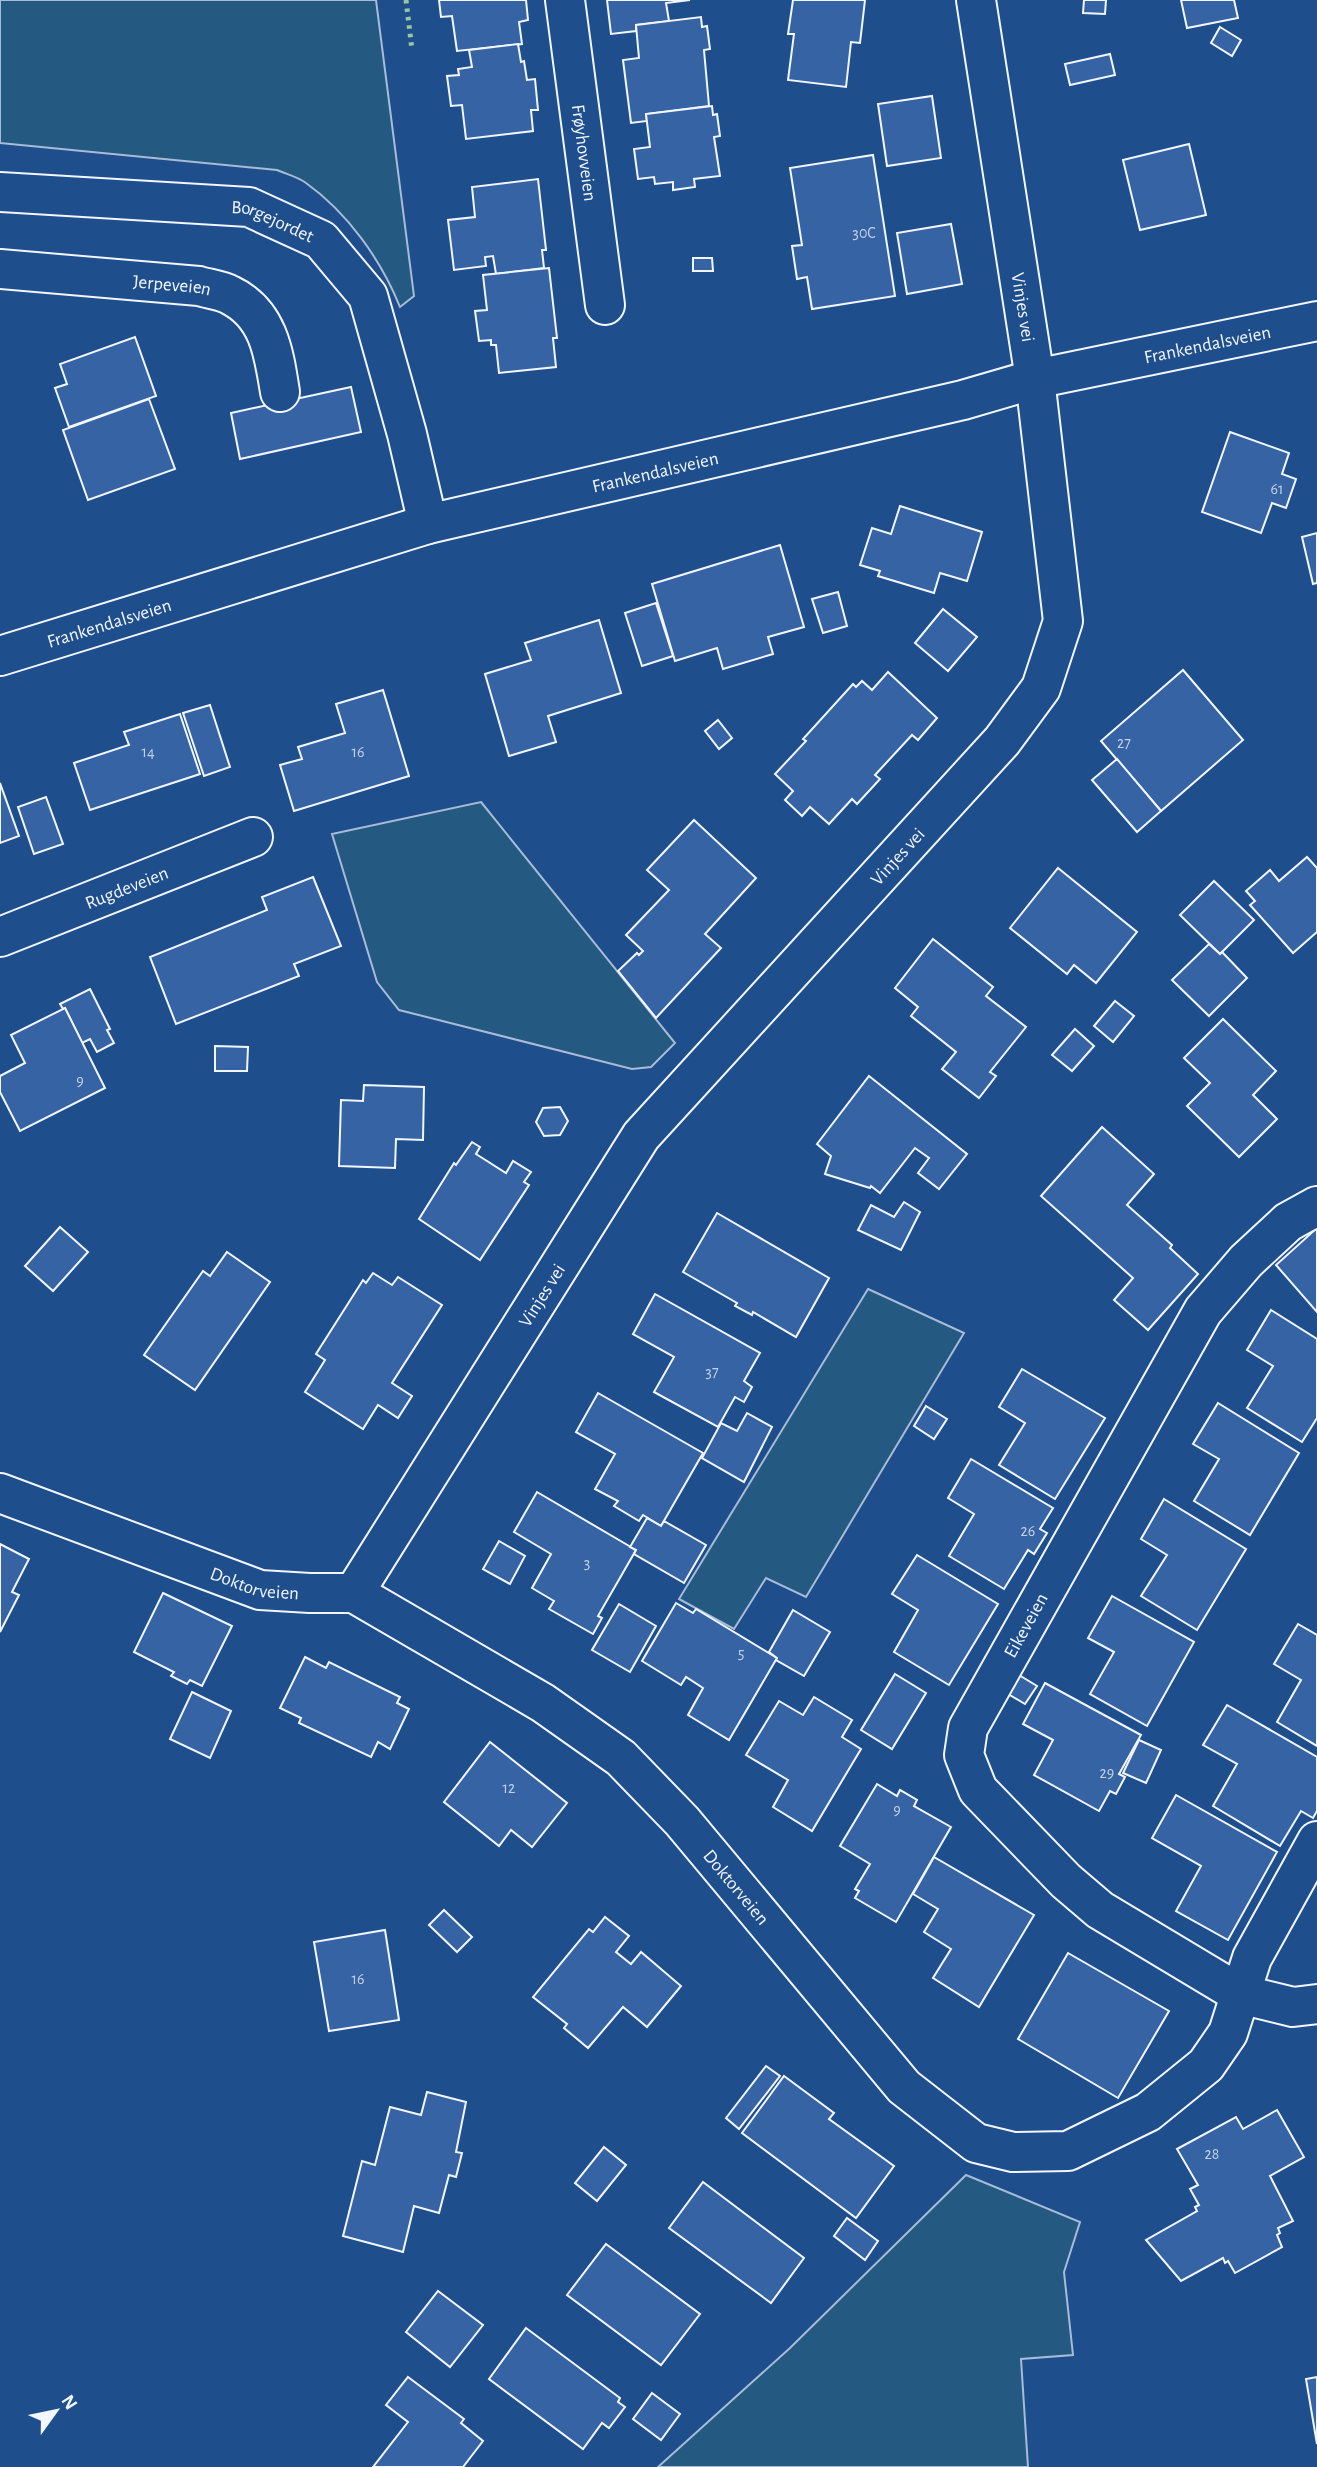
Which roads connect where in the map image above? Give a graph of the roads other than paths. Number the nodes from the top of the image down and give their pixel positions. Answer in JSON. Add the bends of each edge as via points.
{"nodes":[{"id":1,"x":565,"y":0,"type":"edge"},
{"id":2,"x":976,"y":0,"type":"edge"},
{"id":3,"x":0,"y":192,"type":"edge"},
{"id":4,"x":0,"y":269,"type":"edge"},
{"id":5,"x":604,"y":305,"type":"dead end"},
{"id":6,"x":1317,"y":321,"type":"edge"},
{"id":7,"x":1035,"y":379,"type":"junction"},
{"id":8,"x":280,"y":392,"type":"dead end"},
{"id":9,"x":428,"y":524,"type":"junction"},
{"id":10,"x":0,"y":656,"type":"edge"},
{"id":11,"x":253,"y":837,"type":"dead end"},
{"id":12,"x":0,"y":937,"type":"edge"},
{"id":13,"x":1317,"y":1206,"type":"edge"},
{"id":14,"x":0,"y":1493,"type":"edge"},
{"id":15,"x":354,"y":1593,"type":"junction"},
{"id":16,"x":1317,"y":1841,"type":"edge"},
{"id":17,"x":1240,"y":1994,"type":"junction"},
{"id":18,"x":1317,"y":2004,"type":"edge"}],
"edges":[{"from":1,"to":5,"type":"street","name":"Frøyhovveien"},
{"from":2,"to":7,"type":"street","name":"Vinjes vei"},
{"from":3,"to":9,"type":"street","name":"Borgejordet","via":[[249,206],[321,240],[368,296]]},
{"from":4,"to":8,"type":"street","name":"Jerpeveien","via":[[199,286],[231,295],[254,312],[270,338]]},
{"from":6,"to":7,"type":"street","name":"Frankendalsveien"},
{"from":7,"to":9,"type":"street","name":"Frankendalsveien","via":[[963,400]]},
{"from":7,"to":15,"type":"street","name":"Vinjes vei","via":[[1063,621],[1041,688],[1002,741],[641,1136]]},
{"from":9,"to":10,"type":"street","name":"Frankendalsveien"},
{"from":11,"to":12,"type":"street","name":"Rugdeveien"},
{"from":13,"to":17,"type":"street","name":"Eikeveien","via":[[1288,1222],[1203,1311],[968,1728],[964,1755],[978,1790],[1066,1881],[1100,1910]]},
{"from":14,"to":15,"type":"street","name":"Doktorveien","via":[[260,1590]]},
{"from":15,"to":17,"type":"street","name":"Doktorveien","via":[[543,1703],[621,1758],[682,1821],[904,2087],[976,2143],[1013,2152],[1068,2151],[1148,2112],[1206,2065],[1228,2033]]},
{"from":16,"to":17,"type":"street","name":"Doktorveien","via":[[1252,1958]]},
{"from":17,"to":18,"type":"street","name":"Eikeveien","via":[[1293,2007]]}]}
